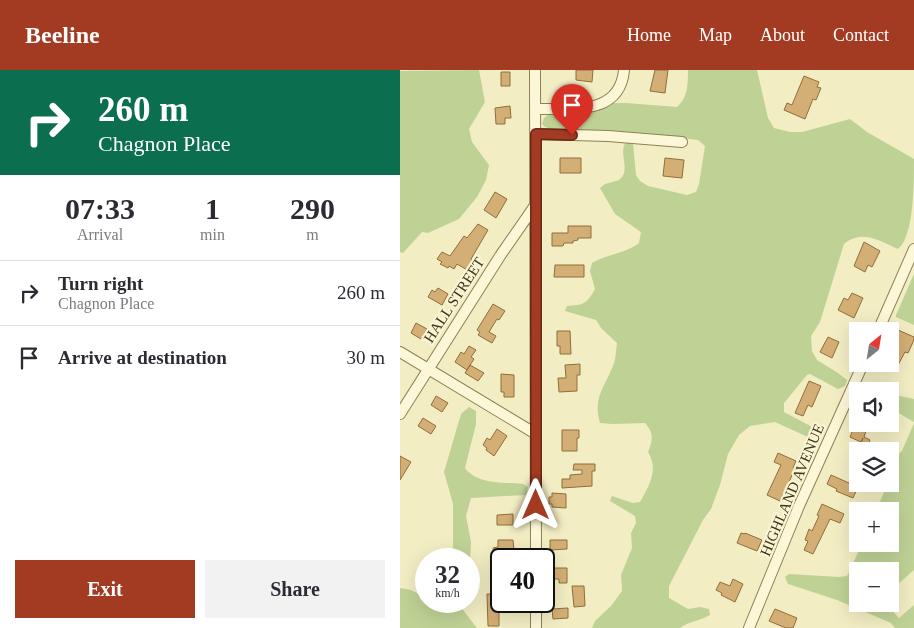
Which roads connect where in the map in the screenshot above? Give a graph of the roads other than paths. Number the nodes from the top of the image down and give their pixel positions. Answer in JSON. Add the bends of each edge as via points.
{"nodes":[{"id":1,"x":535,"y":70,"type":"edge"},
{"id":2,"x":624,"y":70,"type":"edge"},
{"id":3,"x":535,"y":109,"type":"junction"},
{"id":4,"x":536,"y":134,"type":"junction"},
{"id":5,"x":682,"y":142,"type":"dead end"},
{"id":6,"x":536,"y":204,"type":"junction"},
{"id":7,"x":914,"y":249,"type":"edge"},
{"id":8,"x":882,"y":322,"type":"edge"},
{"id":9,"x":400,"y":352,"type":"edge"},
{"id":10,"x":428,"y":368,"type":"junction"},
{"id":11,"x":859,"y":372,"type":"edge"},
{"id":12,"x":400,"y":414,"type":"edge"},
{"id":13,"x":536,"y":434,"type":"junction"},
{"id":14,"x":536,"y":548,"type":"edge"},
{"id":15,"x":536,"y":613,"type":"edge"},
{"id":16,"x":536,"y":628,"type":"edge"},
{"id":17,"x":749,"y":628,"type":"edge"}],
"edges":[{"from":1,"to":3,"type":"street"},
{"from":2,"to":3,"type":"street","via":[[615,94],[595,107]]},
{"from":3,"to":4,"type":"street"},
{"from":4,"to":5,"type":"street"},
{"from":4,"to":6,"type":"street"},
{"from":6,"to":10,"type":"street","name":"HALL STREET"},
{"from":6,"to":13,"type":"street"},
{"from":7,"to":8,"type":"street"},
{"from":9,"to":10,"type":"street"},
{"from":10,"to":12,"type":"street","name":"HALL STREET"},
{"from":10,"to":13,"type":"street"},
{"from":11,"to":17,"type":"street","name":"HIGHLAND AVENUE"},
{"from":13,"to":14,"type":"street"},
{"from":15,"to":16,"type":"street"}]}
